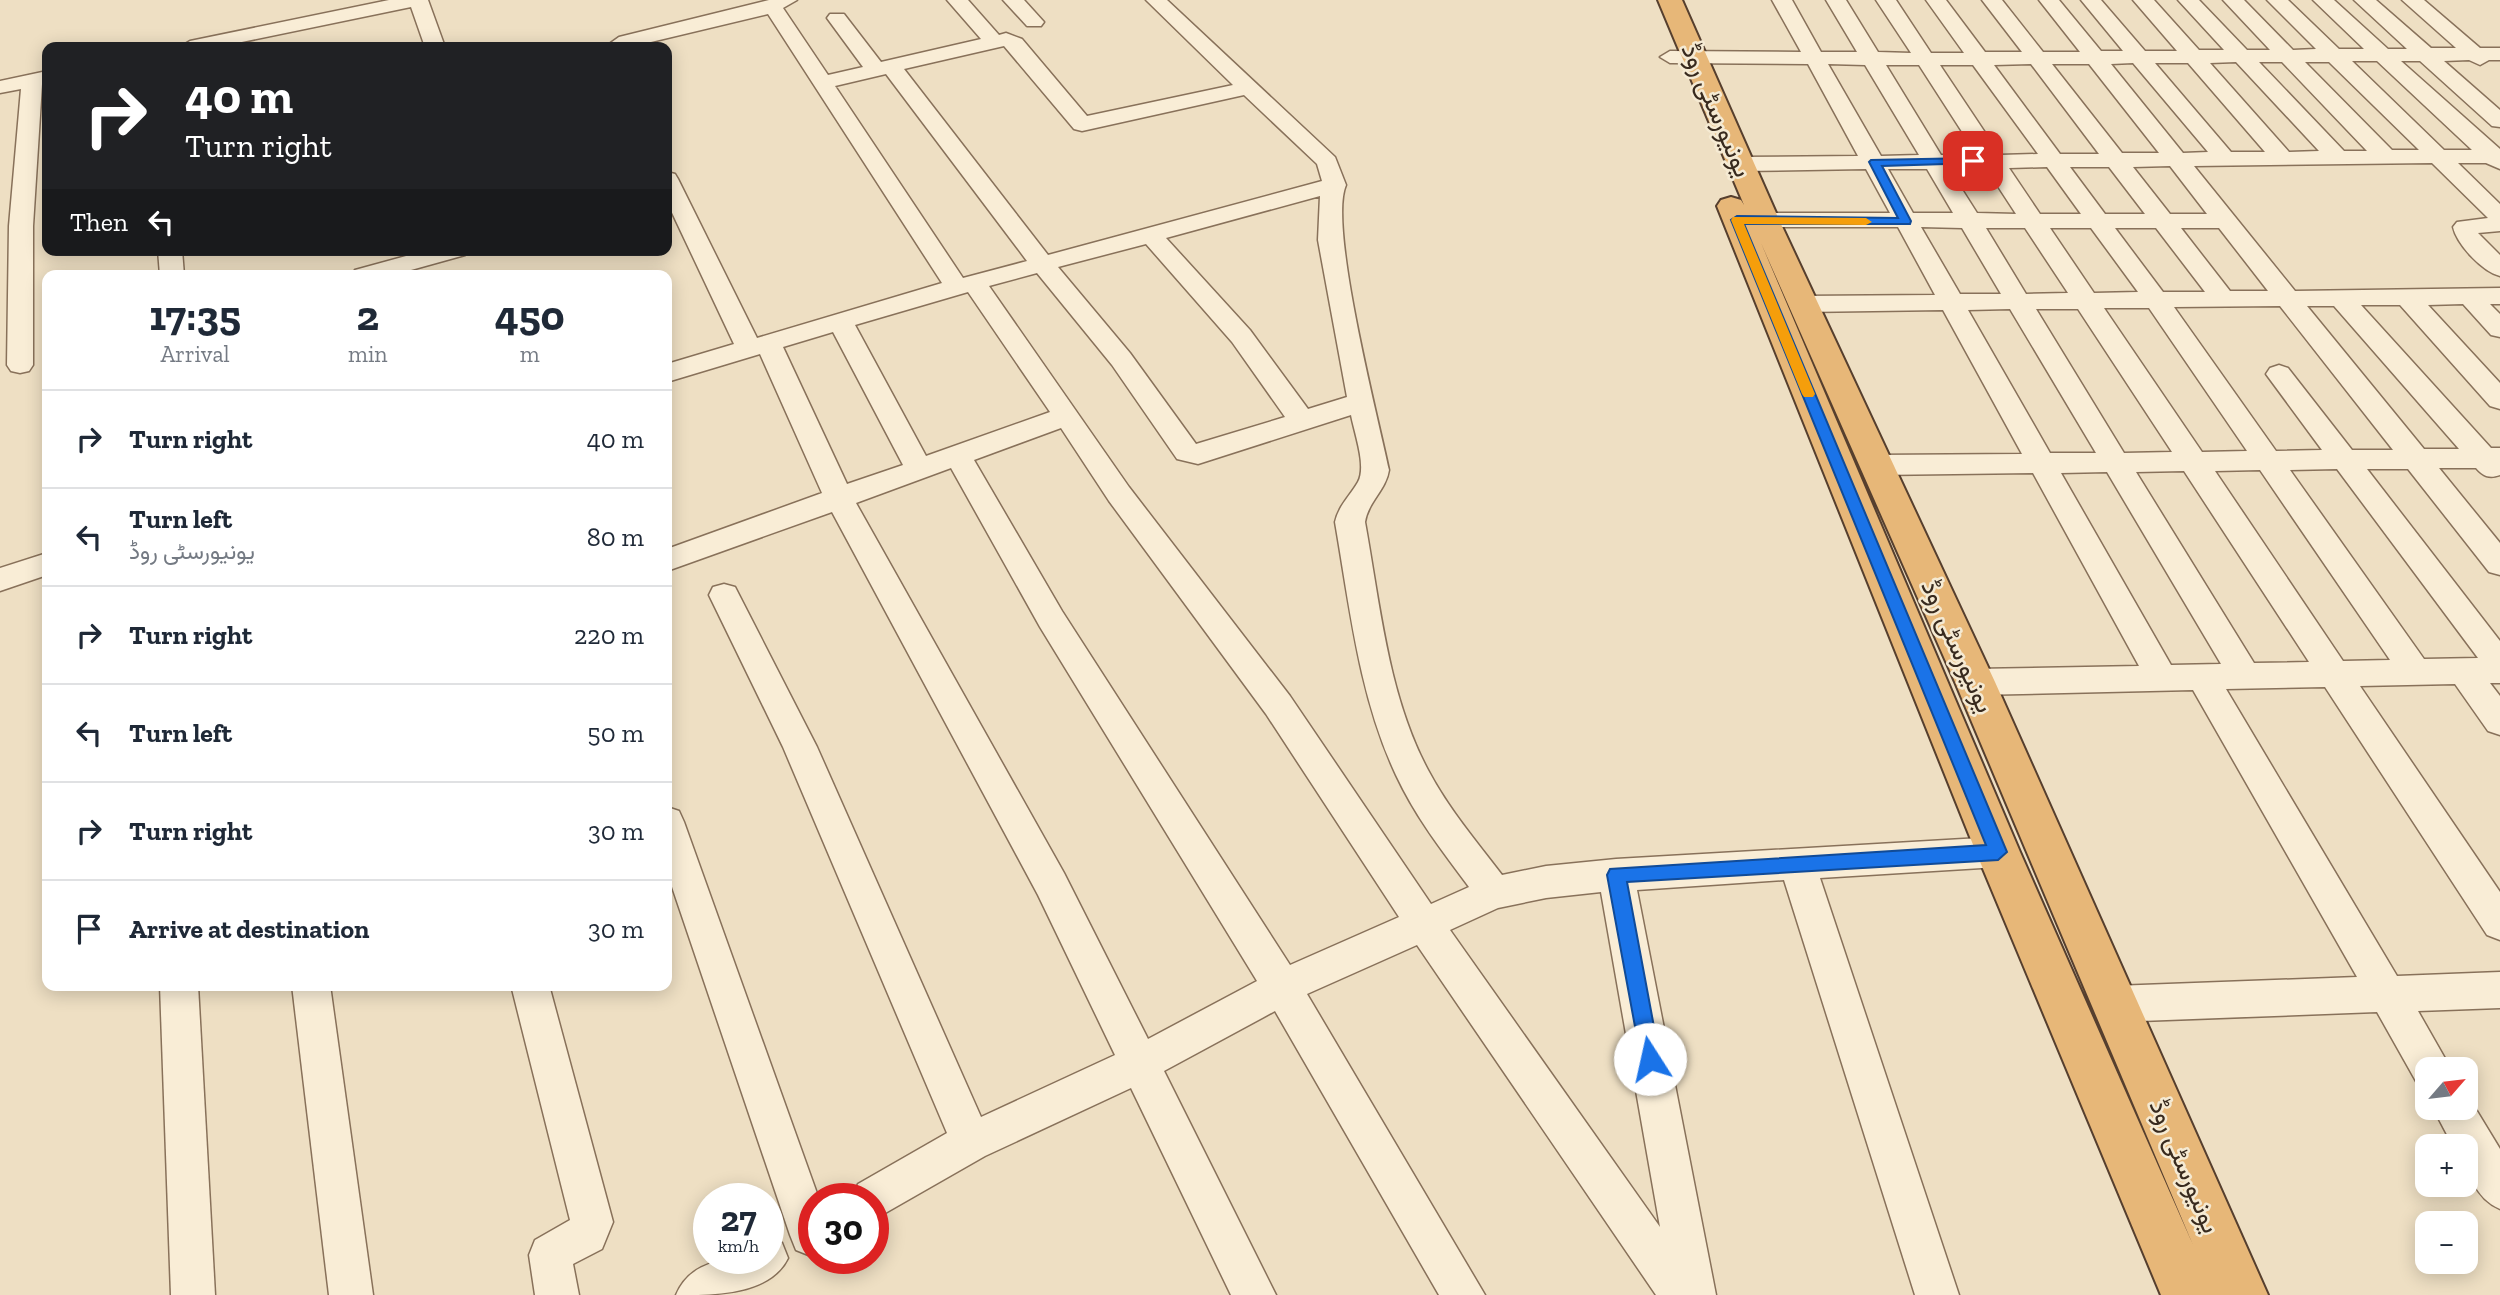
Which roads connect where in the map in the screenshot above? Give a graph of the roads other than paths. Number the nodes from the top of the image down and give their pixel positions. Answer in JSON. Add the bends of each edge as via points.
{"nodes":[{"id":1,"x":957,"y":0,"type":"edge"},
{"id":2,"x":1013,"y":0,"type":"edge"},
{"id":3,"x":1156,"y":0,"type":"edge"},
{"id":4,"x":1647,"y":0,"type":"edge"},
{"id":5,"x":1670,"y":0,"type":"edge"},
{"id":6,"x":1782,"y":0,"type":"edge"},
{"id":7,"x":1836,"y":0,"type":"edge"},
{"id":8,"x":1886,"y":0,"type":"edge"},
{"id":9,"x":1936,"y":0,"type":"edge"},
{"id":10,"x":1992,"y":0,"type":"edge"},
{"id":11,"x":2049,"y":0,"type":"edge"},
{"id":12,"x":2091,"y":0,"type":"edge"},
{"id":13,"x":2143,"y":0,"type":"edge"},
{"id":14,"x":2188,"y":0,"type":"edge"},
{"id":15,"x":2232,"y":0,"type":"edge"},
{"id":16,"x":2277,"y":0,"type":"edge"},
{"id":17,"x":2323,"y":0,"type":"edge"},
{"id":18,"x":2364,"y":0,"type":"edge"},
{"id":19,"x":2412,"y":0,"type":"edge"},
{"id":20,"x":412,"y":1,"type":"edge"},
{"id":21,"x":780,"y":3,"type":"edge"},
{"id":22,"x":325,"y":9,"type":"edge"},
{"id":23,"x":837,"y":18,"type":"dead end"},
{"id":24,"x":1034,"y":22,"type":"dead end"},
{"id":25,"x":994,"y":41,"type":"junction"},
{"id":26,"x":208,"y":42,"type":"edge"},
{"id":27,"x":432,"y":42,"type":"edge"},
{"id":28,"x":624,"y":42,"type":"edge"},
{"id":29,"x":2423,"y":54,"type":"junction"},
{"id":30,"x":2475,"y":54,"type":"junction"},
{"id":31,"x":2500,"y":54,"type":"edge"},
{"id":32,"x":2289,"y":55,"type":"junction"},
{"id":33,"x":2334,"y":55,"type":"junction"},
{"id":34,"x":2381,"y":55,"type":"junction"},
{"id":35,"x":2194,"y":56,"type":"junction"},
{"id":36,"x":2243,"y":56,"type":"junction"},
{"id":37,"x":2096,"y":57,"type":"junction"},
{"id":38,"x":2141,"y":57,"type":"junction"},
{"id":39,"x":1683,"y":58,"type":"junction"},
{"id":40,"x":2037,"y":58,"type":"junction"},
{"id":41,"x":1815,"y":59,"type":"junction"},
{"id":42,"x":1873,"y":59,"type":"junction"},
{"id":43,"x":1928,"y":59,"type":"junction"},
{"id":44,"x":1982,"y":59,"type":"junction"},
{"id":45,"x":883,"y":68,"type":"junction"},
{"id":46,"x":2500,"y":76,"type":"edge"},
{"id":47,"x":39,"y":79,"type":"edge"},
{"id":48,"x":824,"y":82,"type":"junction"},
{"id":49,"x":0,"y":87,"type":"edge"},
{"id":50,"x":1248,"y":88,"type":"junction"},
{"id":51,"x":2500,"y":121,"type":"edge"},
{"id":52,"x":2439,"y":156,"type":"junction"},
{"id":53,"x":2337,"y":157,"type":"junction"},
{"id":54,"x":2386,"y":157,"type":"junction"},
{"id":55,"x":2283,"y":158,"type":"junction"},
{"id":56,"x":2497,"y":158,"type":"edge"},
{"id":57,"x":2116,"y":159,"type":"junction"},
{"id":58,"x":2175,"y":159,"type":"junction"},
{"id":59,"x":2225,"y":159,"type":"junction"},
{"id":60,"x":2056,"y":160,"type":"junction"},
{"id":61,"x":1994,"y":161,"type":"junction"},
{"id":62,"x":1875,"y":162,"type":"junction"},
{"id":63,"x":1932,"y":162,"type":"junction"},
{"id":64,"x":1741,"y":164,"type":"junction"},
{"id":65,"x":1335,"y":185,"type":"junction"},
{"id":66,"x":672,"y":194,"type":"edge"},
{"id":67,"x":2500,"y":216,"type":"edge"},
{"id":68,"x":42,"y":220,"type":"edge"},
{"id":69,"x":1751,"y":221,"type":"junction"},
{"id":70,"x":1905,"y":221,"type":"junction"},
{"id":71,"x":1969,"y":221,"type":"junction"},
{"id":72,"x":2034,"y":221,"type":"junction"},
{"id":73,"x":2098,"y":221,"type":"junction"},
{"id":74,"x":2165,"y":221,"type":"junction"},
{"id":75,"x":2224,"y":221,"type":"junction"},
{"id":76,"x":2500,"y":224,"type":"edge"},
{"id":77,"x":11,"y":228,"type":"edge"},
{"id":78,"x":1150,"y":234,"type":"junction"},
{"id":79,"x":434,"y":256,"type":"edge"},
{"id":80,"x":1042,"y":264,"type":"junction"},
{"id":81,"x":2500,"y":269,"type":"edge"},
{"id":82,"x":382,"y":270,"type":"edge"},
{"id":83,"x":965,"y":284,"type":"junction"},
{"id":84,"x":2500,"y":296,"type":"edge"},
{"id":85,"x":2470,"y":297,"type":"junction"},
{"id":86,"x":2408,"y":298,"type":"junction"},
{"id":87,"x":2287,"y":299,"type":"junction"},
{"id":88,"x":2342,"y":299,"type":"junction"},
{"id":89,"x":2156,"y":300,"type":"junction"},
{"id":90,"x":2224,"y":300,"type":"junction"},
{"id":91,"x":2084,"y":301,"type":"junction"},
{"id":92,"x":1951,"y":302,"type":"junction"},
{"id":93,"x":2020,"y":302,"type":"junction"},
{"id":94,"x":1803,"y":304,"type":"junction"},
{"id":95,"x":840,"y":321,"type":"junction"},
{"id":96,"x":2500,"y":329,"type":"edge"},
{"id":97,"x":758,"y":345,"type":"junction"},
{"id":98,"x":42,"y":359,"type":"edge"},
{"id":99,"x":10,"y":368,"type":"edge"},
{"id":100,"x":672,"y":371,"type":"edge"},
{"id":101,"x":2279,"y":374,"type":"dead end"},
{"id":102,"x":2500,"y":400,"type":"edge"},
{"id":103,"x":1361,"y":402,"type":"junction"},
{"id":104,"x":1067,"y":416,"type":"junction"},
{"id":105,"x":1302,"y":420,"type":"junction"},
{"id":106,"x":957,"y":455,"type":"junction"},
{"id":107,"x":2343,"y":460,"type":"junction"},
{"id":108,"x":2416,"y":460,"type":"junction"},
{"id":109,"x":2270,"y":461,"type":"junction"},
{"id":110,"x":2194,"y":462,"type":"junction"},
{"id":111,"x":2042,"y":463,"type":"junction"},
{"id":112,"x":2114,"y":463,"type":"junction"},
{"id":113,"x":1876,"y":465,"type":"junction"},
{"id":114,"x":2495,"y":465,"type":"edge"},
{"id":115,"x":919,"y":469,"type":"junction"},
{"id":116,"x":839,"y":498,"type":"junction"},
{"id":117,"x":672,"y":558,"type":"edge"},
{"id":118,"x":2500,"y":564,"type":"edge"},
{"id":119,"x":42,"y":566,"type":"edge"},
{"id":120,"x":0,"y":580,"type":"edge"},
{"id":121,"x":724,"y":595,"type":"dead end"},
{"id":122,"x":2500,"y":664,"type":"edge"},
{"id":123,"x":2500,"y":670,"type":"edge"},
{"id":124,"x":2464,"y":671,"type":"junction"},
{"id":125,"x":2416,"y":672,"type":"junction"},
{"id":126,"x":2336,"y":674,"type":"junction"},
{"id":127,"x":2245,"y":676,"type":"junction"},
{"id":128,"x":2202,"y":677,"type":"junction"},
{"id":129,"x":2162,"y":678,"type":"junction"},
{"id":130,"x":1975,"y":682,"type":"junction"},
{"id":131,"x":2500,"y":722,"type":"edge"},
{"id":132,"x":672,"y":836,"type":"edge"},
{"id":133,"x":1998,"y":852,"type":"junction"},
{"id":134,"x":1797,"y":864,"type":"junction"},
{"id":135,"x":1616,"y":875,"type":"junction"},
{"id":136,"x":1494,"y":893,"type":"junction"},
{"id":137,"x":2500,"y":923,"type":"edge"},
{"id":138,"x":1424,"y":924,"type":"junction"},
{"id":139,"x":1282,"y":987,"type":"junction"},
{"id":140,"x":2500,"y":990,"type":"edge"},
{"id":141,"x":179,"y":991,"type":"edge"},
{"id":142,"x":312,"y":991,"type":"edge"},
{"id":143,"x":532,"y":991,"type":"edge"},
{"id":144,"x":2387,"y":994,"type":"junction"},
{"id":145,"x":2114,"y":1004,"type":"junction"},
{"id":146,"x":2424,"y":1057,"type":"edge"},
{"id":147,"x":1141,"y":1063,"type":"junction"},
{"id":148,"x":2460,"y":1120,"type":"edge"},
{"id":149,"x":971,"y":1142,"type":"junction"},
{"id":150,"x":2500,"y":1188,"type":"edge"},
{"id":151,"x":889,"y":1190,"type":"edge"},
{"id":152,"x":798,"y":1194,"type":"edge"},
{"id":153,"x":738,"y":1274,"type":"edge"},
{"id":154,"x":193,"y":1295,"type":"edge"},
{"id":155,"x":351,"y":1295,"type":"edge"},
{"id":156,"x":557,"y":1295,"type":"edge"},
{"id":157,"x":698,"y":1295,"type":"edge"},
{"id":158,"x":1254,"y":1295,"type":"edge"},
{"id":159,"x":1463,"y":1295,"type":"edge"},
{"id":160,"x":1682,"y":1295,"type":"edge"},
{"id":161,"x":1694,"y":1295,"type":"edge"},
{"id":162,"x":1937,"y":1295,"type":"edge"},
{"id":163,"x":2188,"y":1295,"type":"edge"},
{"id":164,"x":2241,"y":1295,"type":"edge"}],
"edges":[{"from":1,"to":25,"type":"street"},
{"from":2,"to":24,"type":"street"},
{"from":3,"to":50,"type":"street"},
{"from":4,"to":39,"type":"highway","name":"یونیورسٹی روڈ"},
{"from":5,"to":39,"type":"highway","name":"یونیورسٹی روڈ"},
{"from":6,"to":41,"type":"street"},
{"from":7,"to":42,"type":"street"},
{"from":8,"to":43,"type":"street"},
{"from":9,"to":44,"type":"street"},
{"from":10,"to":40,"type":"street"},
{"from":11,"to":37,"type":"street"},
{"from":12,"to":38,"type":"street"},
{"from":13,"to":35,"type":"street"},
{"from":14,"to":36,"type":"street"},
{"from":15,"to":32,"type":"street"},
{"from":16,"to":33,"type":"street"},
{"from":17,"to":34,"type":"street"},
{"from":18,"to":29,"type":"street"},
{"from":19,"to":30,"type":"street"},
{"from":20,"to":22,"type":"street"},
{"from":20,"to":27,"type":"street"},
{"from":21,"to":28,"type":"street"},
{"from":21,"to":48,"type":"street"},
{"from":22,"to":26,"type":"street"},
{"from":23,"to":45,"type":"street"},
{"from":25,"to":45,"type":"street"},
{"from":25,"to":50,"type":"street","via":[[1014,43],[1082,124]]},
{"from":29,"to":30,"type":"street"},
{"from":29,"to":34,"type":"street"},
{"from":29,"to":51,"type":"street"},
{"from":30,"to":31,"type":"street"},
{"from":30,"to":46,"type":"street"},
{"from":32,"to":33,"type":"street"},
{"from":32,"to":36,"type":"street"},
{"from":32,"to":54,"type":"street"},
{"from":33,"to":34,"type":"street"},
{"from":33,"to":52,"type":"street"},
{"from":34,"to":56,"type":"street"},
{"from":35,"to":36,"type":"street"},
{"from":35,"to":38,"type":"street"},
{"from":35,"to":55,"type":"street"},
{"from":36,"to":53,"type":"street"},
{"from":37,"to":38,"type":"street"},
{"from":37,"to":40,"type":"street"},
{"from":37,"to":58,"type":"street"},
{"from":38,"to":59,"type":"street"},
{"from":39,"to":41,"type":"street"},
{"from":39,"to":64,"type":"highway","name":"یونیورسٹی روڈ"},
{"from":39,"to":69,"type":"highway","name":"یونیورسٹی روڈ"},
{"from":40,"to":44,"type":"street"},
{"from":40,"to":57,"type":"street"},
{"from":41,"to":42,"type":"street"},
{"from":41,"to":62,"type":"street"},
{"from":42,"to":43,"type":"street"},
{"from":42,"to":63,"type":"street"},
{"from":43,"to":44,"type":"street"},
{"from":43,"to":61,"type":"street"},
{"from":44,"to":60,"type":"street"},
{"from":45,"to":48,"type":"street"},
{"from":45,"to":80,"type":"street"},
{"from":47,"to":49,"type":"street"},
{"from":47,"to":77,"type":"street"},
{"from":48,"to":83,"type":"street"},
{"from":50,"to":65,"type":"street","via":[[1326,162]]},
{"from":52,"to":54,"type":"street"},
{"from":52,"to":56,"type":"street"},
{"from":52,"to":67,"type":"street"},
{"from":53,"to":54,"type":"street"},
{"from":53,"to":55,"type":"street"},
{"from":55,"to":59,"type":"street"},
{"from":57,"to":58,"type":"street"},
{"from":57,"to":60,"type":"street"},
{"from":57,"to":74,"type":"street"},
{"from":58,"to":59,"type":"street"},
{"from":58,"to":75,"type":"street"},
{"from":60,"to":61,"type":"street"},
{"from":60,"to":73,"type":"street"},
{"from":61,"to":63,"type":"street"},
{"from":61,"to":72,"type":"street"},
{"from":62,"to":63,"type":"street"},
{"from":62,"to":64,"type":"street"},
{"from":62,"to":70,"type":"street"},
{"from":63,"to":71,"type":"street"},
{"from":64,"to":69,"type":"highway","name":"یونیورسٹی روڈ"},
{"from":65,"to":78,"type":"street"},
{"from":65,"to":103,"type":"street","via":[[1330,240]]},
{"from":66,"to":97,"type":"street"},
{"from":68,"to":77,"type":"street"},
{"from":69,"to":70,"type":"street"},
{"from":69,"to":94,"type":"highway","name":"یونیورسٹی روڈ"},
{"from":69,"to":133,"type":"highway","name":"یونیورسٹی روڈ"},
{"from":70,"to":71,"type":"street"},
{"from":70,"to":92,"type":"street"},
{"from":71,"to":72,"type":"street"},
{"from":71,"to":93,"type":"street"},
{"from":72,"to":73,"type":"street"},
{"from":72,"to":91,"type":"street"},
{"from":73,"to":74,"type":"street"},
{"from":73,"to":89,"type":"street"},
{"from":74,"to":75,"type":"street"},
{"from":74,"to":90,"type":"street"},
{"from":75,"to":87,"type":"street"},
{"from":76,"to":81,"type":"street","via":[[2465,227],[2467,236]]},
{"from":77,"to":99,"type":"street"},
{"from":78,"to":80,"type":"street"},
{"from":78,"to":105,"type":"street","via":[[1241,335]]},
{"from":79,"to":82,"type":"street"},
{"from":80,"to":83,"type":"street"},
{"from":80,"to":105,"type":"street","via":[[1121,359],[1187,452],[1198,454]]},
{"from":83,"to":95,"type":"street"},
{"from":83,"to":104,"type":"street"},
{"from":84,"to":85,"type":"street"},
{"from":85,"to":86,"type":"street"},
{"from":85,"to":96,"type":"street"},
{"from":86,"to":88,"type":"street"},
{"from":86,"to":102,"type":"street"},
{"from":87,"to":88,"type":"street"},
{"from":87,"to":90,"type":"street"},
{"from":87,"to":108,"type":"street"},
{"from":88,"to":114,"type":"street"},
{"from":89,"to":90,"type":"street"},
{"from":89,"to":91,"type":"street"},
{"from":89,"to":109,"type":"street"},
{"from":91,"to":93,"type":"street"},
{"from":91,"to":110,"type":"street"},
{"from":92,"to":93,"type":"street"},
{"from":92,"to":94,"type":"street"},
{"from":92,"to":111,"type":"street"},
{"from":93,"to":112,"type":"street"},
{"from":94,"to":113,"type":"highway","name":"یونیورسٹی روڈ"},
{"from":95,"to":97,"type":"street"},
{"from":95,"to":115,"type":"street"},
{"from":97,"to":100,"type":"street"},
{"from":97,"to":116,"type":"street"},
{"from":98,"to":99,"type":"street"},
{"from":101,"to":107,"type":"street"},
{"from":103,"to":105,"type":"street"},
{"from":103,"to":136,"type":"street","via":[[1375,479],[1350,513],[1350,522],[1382,691],[1414,776]]},
{"from":104,"to":106,"type":"street"},
{"from":104,"to":138,"type":"street","via":[[1119,494],[1278,705]]},
{"from":106,"to":115,"type":"street"},
{"from":106,"to":139,"type":"street","via":[[1051,619]]},
{"from":107,"to":108,"type":"street"},
{"from":107,"to":109,"type":"street"},
{"from":107,"to":122,"type":"street"},
{"from":108,"to":114,"type":"street"},
{"from":108,"to":118,"type":"street"},
{"from":109,"to":110,"type":"street"},
{"from":109,"to":125,"type":"street"},
{"from":110,"to":112,"type":"street"},
{"from":110,"to":126,"type":"street"},
{"from":111,"to":112,"type":"street"},
{"from":111,"to":113,"type":"street"},
{"from":111,"to":129,"type":"street"},
{"from":112,"to":127,"type":"street"},
{"from":113,"to":130,"type":"highway","name":"یونیورسٹی روڈ"},
{"from":115,"to":116,"type":"street"},
{"from":116,"to":117,"type":"street"},
{"from":116,"to":147,"type":"street","via":[[1051,884]]},
{"from":119,"to":120,"type":"street"},
{"from":121,"to":149,"type":"street","via":[[800,747]]},
{"from":123,"to":124,"type":"street"},
{"from":124,"to":125,"type":"street"},
{"from":124,"to":131,"type":"street"},
{"from":125,"to":126,"type":"street"},
{"from":126,"to":127,"type":"street"},
{"from":126,"to":137,"type":"street"},
{"from":127,"to":128,"type":"street"},
{"from":128,"to":129,"type":"street"},
{"from":128,"to":144,"type":"street"},
{"from":129,"to":130,"type":"street"},
{"from":130,"to":145,"type":"highway","name":"یونیورسٹی روڈ"},
{"from":132,"to":152,"type":"street"},
{"from":133,"to":134,"type":"street"},
{"from":133,"to":163,"type":"highway","name":"یونیورسٹی روڈ"},
{"from":134,"to":135,"type":"street"},
{"from":134,"to":162,"type":"street"},
{"from":135,"to":136,"type":"street"},
{"from":135,"to":161,"type":"street"},
{"from":136,"to":138,"type":"street"},
{"from":138,"to":139,"type":"street"},
{"from":138,"to":160,"type":"street"},
{"from":139,"to":147,"type":"street"},
{"from":139,"to":159,"type":"street"},
{"from":140,"to":144,"type":"street"},
{"from":141,"to":154,"type":"street"},
{"from":142,"to":155,"type":"street"},
{"from":143,"to":156,"type":"street","via":[[593,1222],[585,1237],[550,1255]]},
{"from":144,"to":145,"type":"street"},
{"from":144,"to":146,"type":"street"},
{"from":145,"to":164,"type":"highway","name":"یونیورسٹی روڈ"},
{"from":147,"to":149,"type":"street"},
{"from":147,"to":158,"type":"street"},
{"from":148,"to":150,"type":"street"},
{"from":149,"to":151,"type":"street"},
{"from":153,"to":157,"type":"street"}]}
